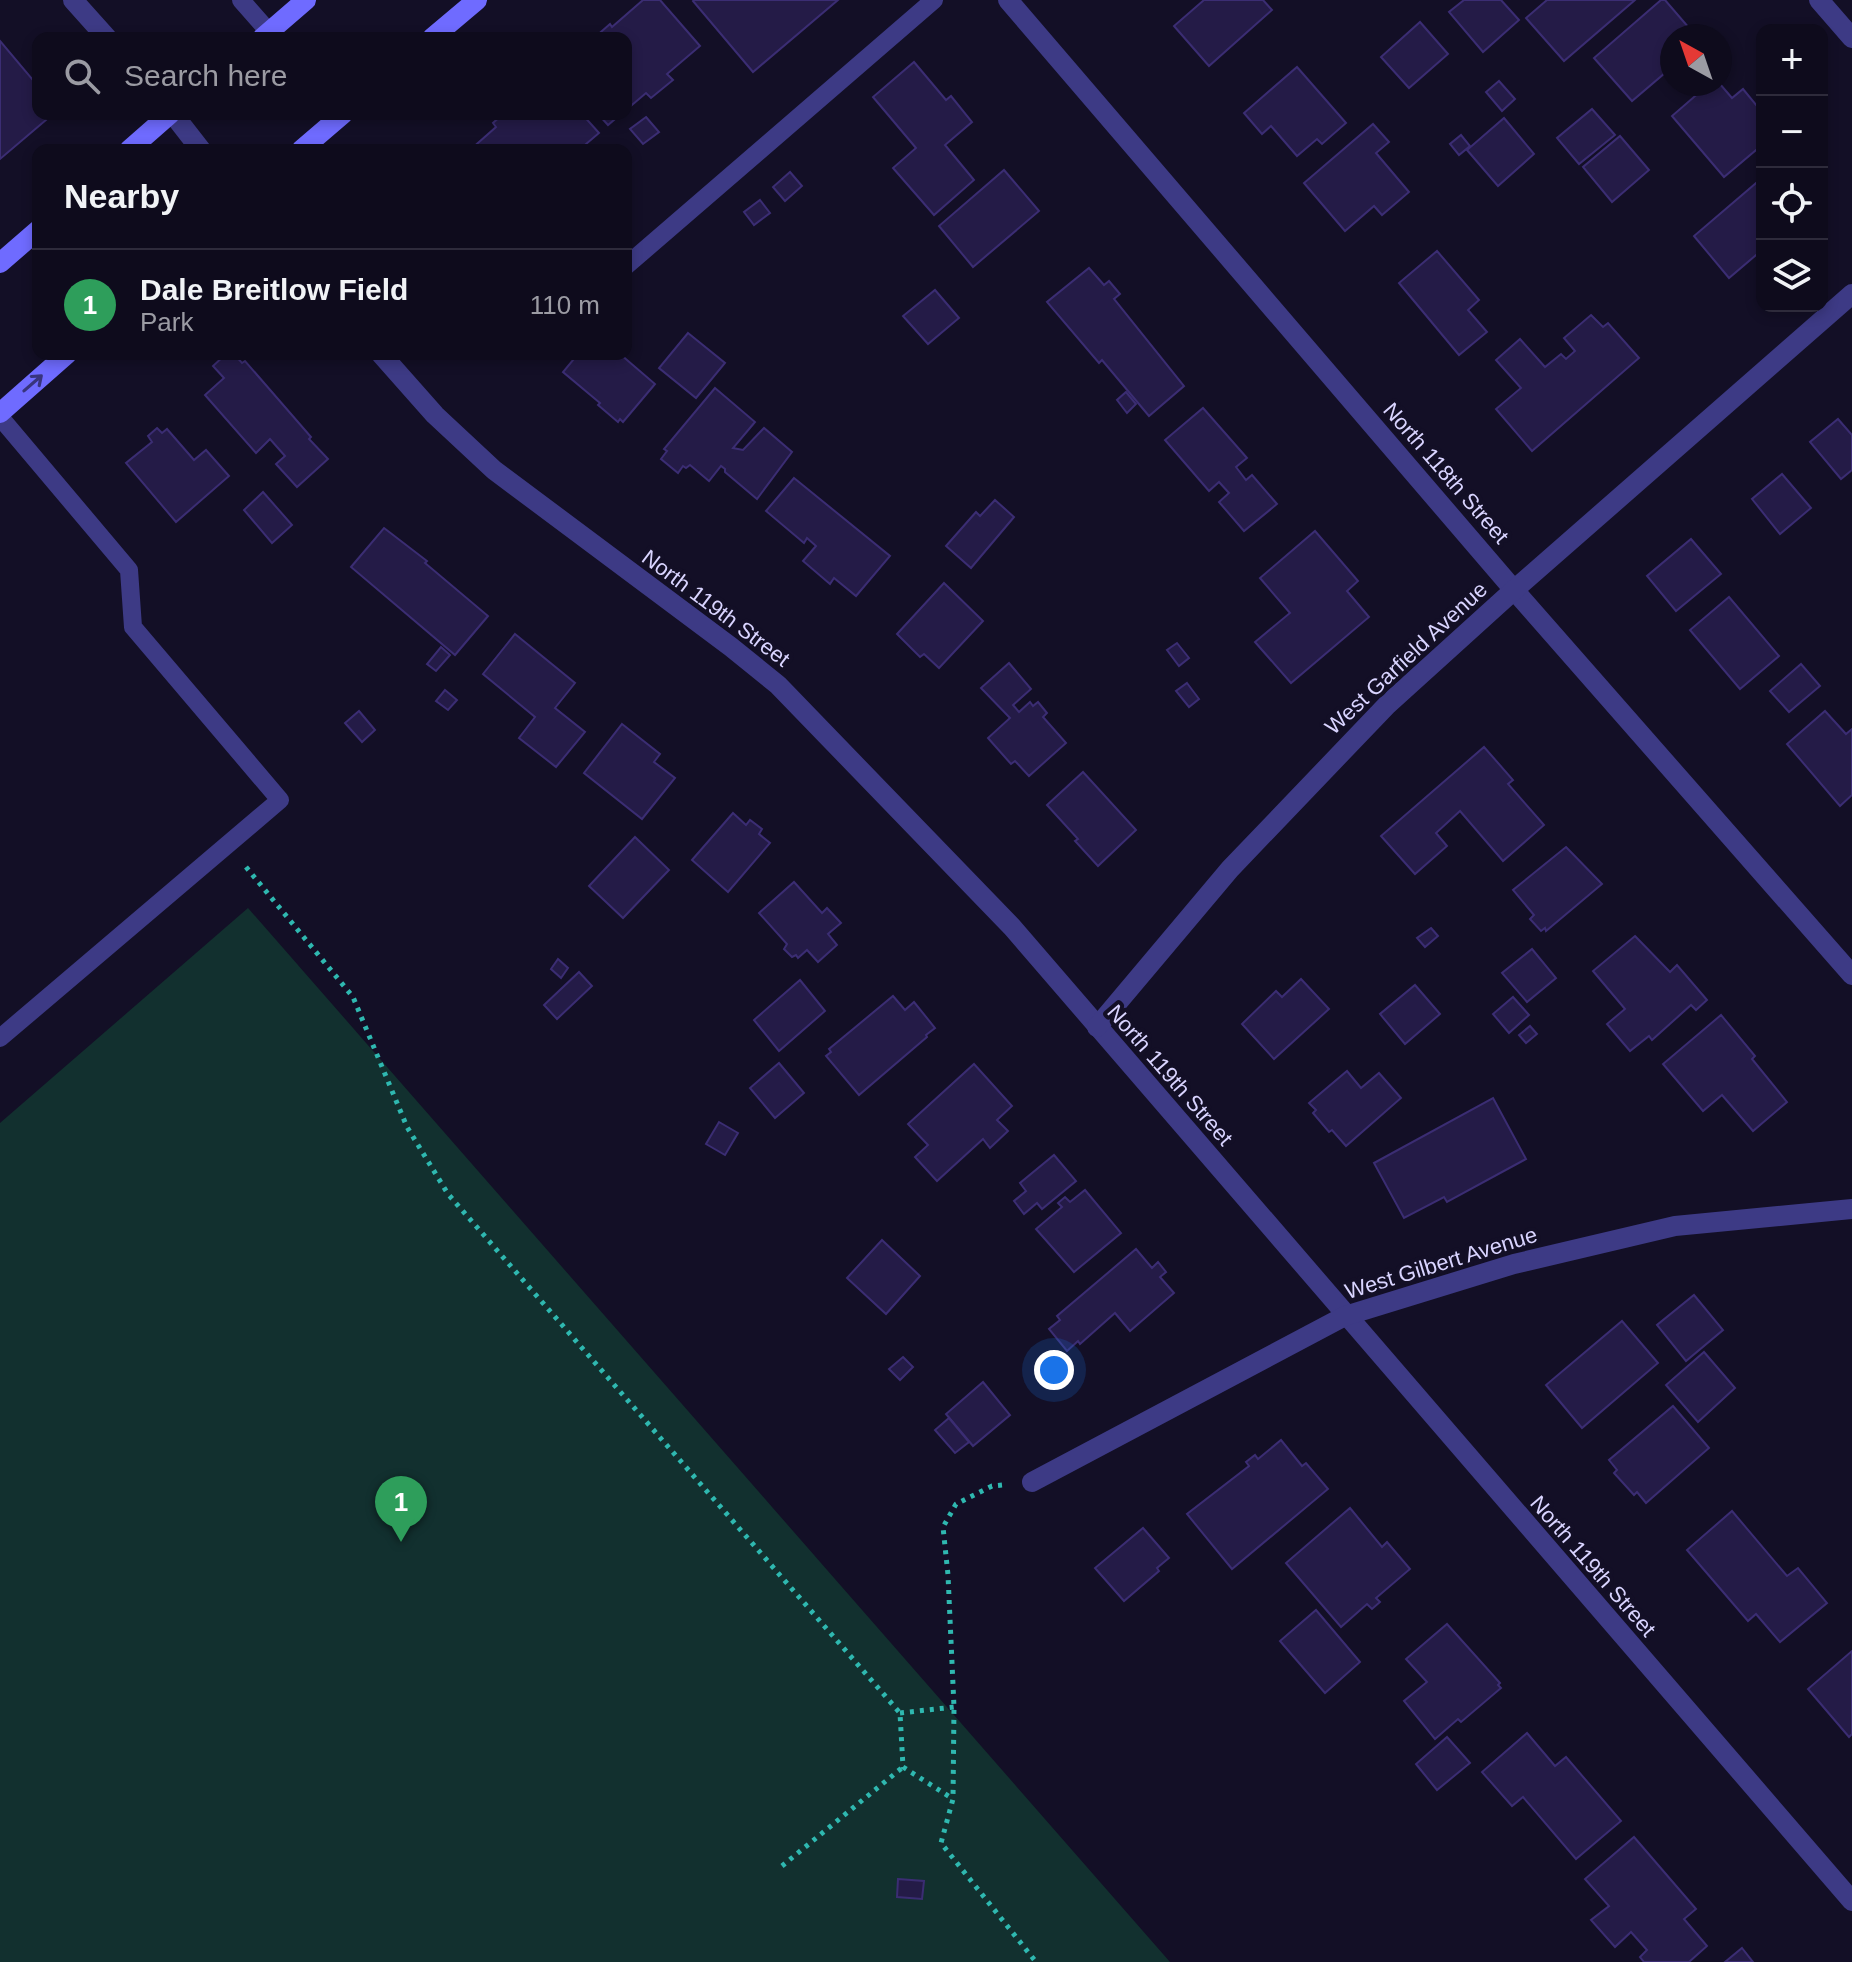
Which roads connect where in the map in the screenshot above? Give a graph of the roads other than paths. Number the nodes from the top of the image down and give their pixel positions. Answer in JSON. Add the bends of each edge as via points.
{"nodes":[{"id":1,"x":73,"y":0,"type":"edge"},
{"id":2,"x":241,"y":0,"type":"edge"},
{"id":3,"x":306,"y":0,"type":"edge"},
{"id":4,"x":477,"y":0,"type":"edge"},
{"id":5,"x":934,"y":0,"type":"edge"},
{"id":6,"x":1008,"y":0,"type":"edge"},
{"id":7,"x":1819,"y":0,"type":"edge"},
{"id":8,"x":102,"y":32,"type":"edge"},
{"id":9,"x":264,"y":32,"type":"edge"},
{"id":10,"x":269,"y":32,"type":"edge"},
{"id":11,"x":439,"y":32,"type":"edge"},
{"id":12,"x":1852,"y":38,"type":"edge"},
{"id":13,"x":165,"y":120,"type":"edge"},
{"id":14,"x":177,"y":120,"type":"edge"},
{"id":15,"x":336,"y":120,"type":"edge"},
{"id":16,"x":136,"y":144,"type":"edge"},
{"id":17,"x":196,"y":144,"type":"edge"},
{"id":18,"x":308,"y":144,"type":"edge"},
{"id":19,"x":32,"y":235,"type":"edge"},
{"id":20,"x":632,"y":261,"type":"edge"},
{"id":21,"x":0,"y":263,"type":"edge"},
{"id":22,"x":1852,"y":294,"type":"edge"},
{"id":23,"x":60,"y":360,"type":"edge"},
{"id":24,"x":386,"y":360,"type":"edge"},
{"id":25,"x":0,"y":415,"type":"edge"},
{"id":26,"x":1514,"y":590,"type":"junction"},
{"id":27,"x":1852,"y":975,"type":"edge"},
{"id":28,"x":1097,"y":1027,"type":"junction"},
{"id":29,"x":0,"y":1038,"type":"edge"},
{"id":30,"x":1852,"y":1209,"type":"edge"},
{"id":31,"x":1345,"y":1316,"type":"junction"},
{"id":32,"x":1032,"y":1482,"type":"road end"},
{"id":33,"x":1852,"y":1901,"type":"edge"}],
"edges":[{"from":1,"to":8,"type":"street"},
{"from":2,"to":9,"type":"lane"},
{"from":3,"to":10,"type":"main road"},
{"from":4,"to":11,"type":"main road"},
{"from":5,"to":20,"type":"lane"},
{"from":6,"to":26,"type":"street","name":"North 118th Street"},
{"from":7,"to":12,"type":"street"},
{"from":13,"to":16,"type":"main road"},
{"from":14,"to":17,"type":"street"},
{"from":15,"to":18,"type":"main road"},
{"from":19,"to":21,"type":"main road"},
{"from":22,"to":26,"type":"street","name":"West Garfield Avenue"},
{"from":25,"to":23,"type":"main road","one_way":true},
{"from":24,"to":28,"type":"street","name":"North 119th Street","via":[[494,470],[778,685],[1012,927]]},
{"from":25,"to":29,"type":"lane","via":[[129,570],[133,627],[280,800]]},
{"from":26,"to":27,"type":"street","name":"North 118th Street"},
{"from":26,"to":28,"type":"street","name":"West Garfield Avenue","via":[[1387,705],[1300,794]]},
{"from":28,"to":31,"type":"street","name":"North 119th Street"},
{"from":30,"to":31,"type":"street","name":"West Gilbert Avenue","via":[[1675,1226],[1514,1264]]},
{"from":31,"to":32,"type":"street","name":"West Gilbert Avenue"},
{"from":31,"to":33,"type":"street","name":"North 119th Street"}]}
